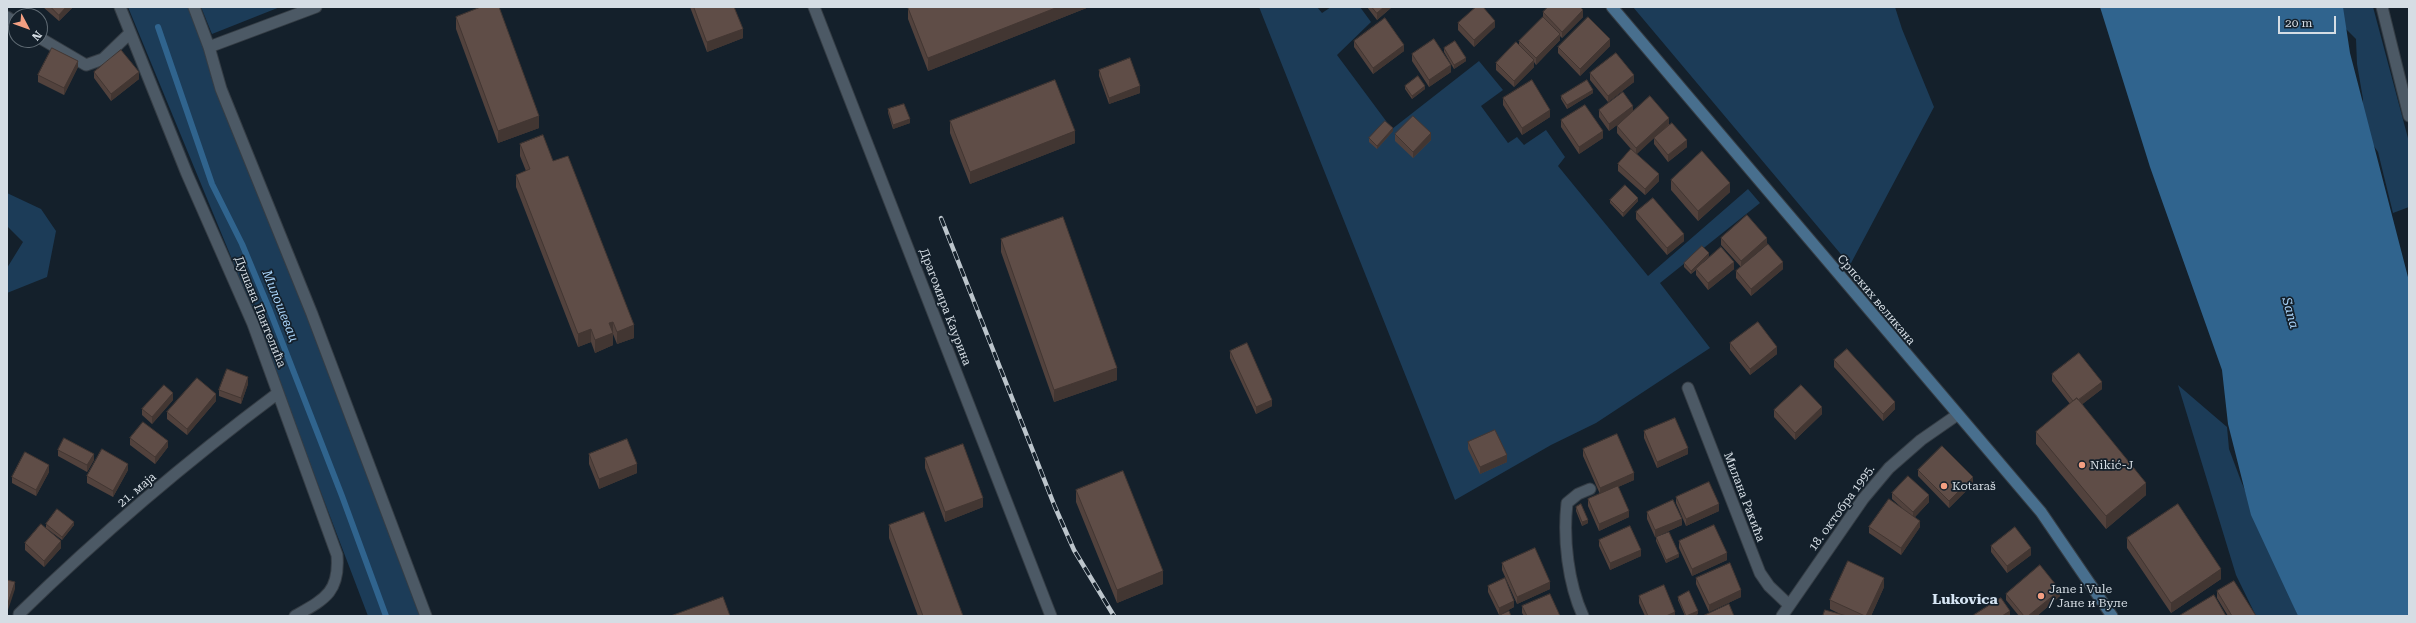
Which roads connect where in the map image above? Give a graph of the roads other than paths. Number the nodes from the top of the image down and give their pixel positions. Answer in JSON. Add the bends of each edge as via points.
{"nodes":[{"id":1,"x":120,"y":7,"type":"edge"},
{"id":2,"x":194,"y":7,"type":"edge"},
{"id":3,"x":316,"y":7,"type":"edge"},
{"id":4,"x":814,"y":7,"type":"edge"},
{"id":5,"x":1612,"y":7,"type":"edge"},
{"id":6,"x":2382,"y":7,"type":"edge"},
{"id":7,"x":130,"y":33,"type":"junction"},
{"id":8,"x":48,"y":43,"type":"edge"},
{"id":9,"x":209,"y":47,"type":"junction"},
{"id":10,"x":2409,"y":116,"type":"edge"},
{"id":11,"x":1688,"y":388,"type":"dead end"},
{"id":12,"x":278,"y":393,"type":"junction"},
{"id":13,"x":1957,"y":415,"type":"junction"},
{"id":14,"x":1590,"y":489,"type":"dead end"},
{"id":15,"x":1789,"y":606,"type":"junction"},
{"id":16,"x":19,"y":614,"type":"dead end"},
{"id":17,"x":295,"y":616,"type":"edge"},
{"id":18,"x":426,"y":616,"type":"edge"},
{"id":19,"x":1052,"y":616,"type":"edge"},
{"id":20,"x":1583,"y":616,"type":"edge"},
{"id":21,"x":1782,"y":616,"type":"edge"},
{"id":22,"x":2112,"y":616,"type":"edge"}],
"edges":[{"from":1,"to":7,"type":"street","name":"Душана Пантелића"},
{"from":2,"to":9,"type":"street"},
{"from":3,"to":9,"type":"street"},
{"from":4,"to":19,"type":"street","name":"Драгомира Каурина"},
{"from":5,"to":13,"type":"main road","name":"Српских великана"},
{"from":6,"to":10,"type":"street"},
{"from":7,"to":8,"type":"street","via":[[103,59],[86,65]]},
{"from":7,"to":12,"type":"street","name":"Душана Пантелића","via":[[187,174],[253,324]]},
{"from":9,"to":18,"type":"street","via":[[220,89],[312,314]]},
{"from":11,"to":15,"type":"street","name":"Милана Ракића","via":[[1760,573]]},
{"from":12,"to":16,"type":"street","name":"21. маја","via":[[87,548]]},
{"from":12,"to":17,"type":"street","name":"Душана Пантелића","via":[[338,561],[339,574],[334,587],[326,596]]},
{"from":13,"to":15,"type":"street","name":"18. октобра 1995.","via":[[1921,440],[1889,468],[1863,499]]},
{"from":13,"to":22,"type":"main road","name":"Српских великана","via":[[2041,512]]},
{"from":14,"to":20,"type":"street","via":[[1567,503],[1565,521],[1576,600]]},
{"from":15,"to":21,"type":"street","name":"18. октобра 1995."}]}
